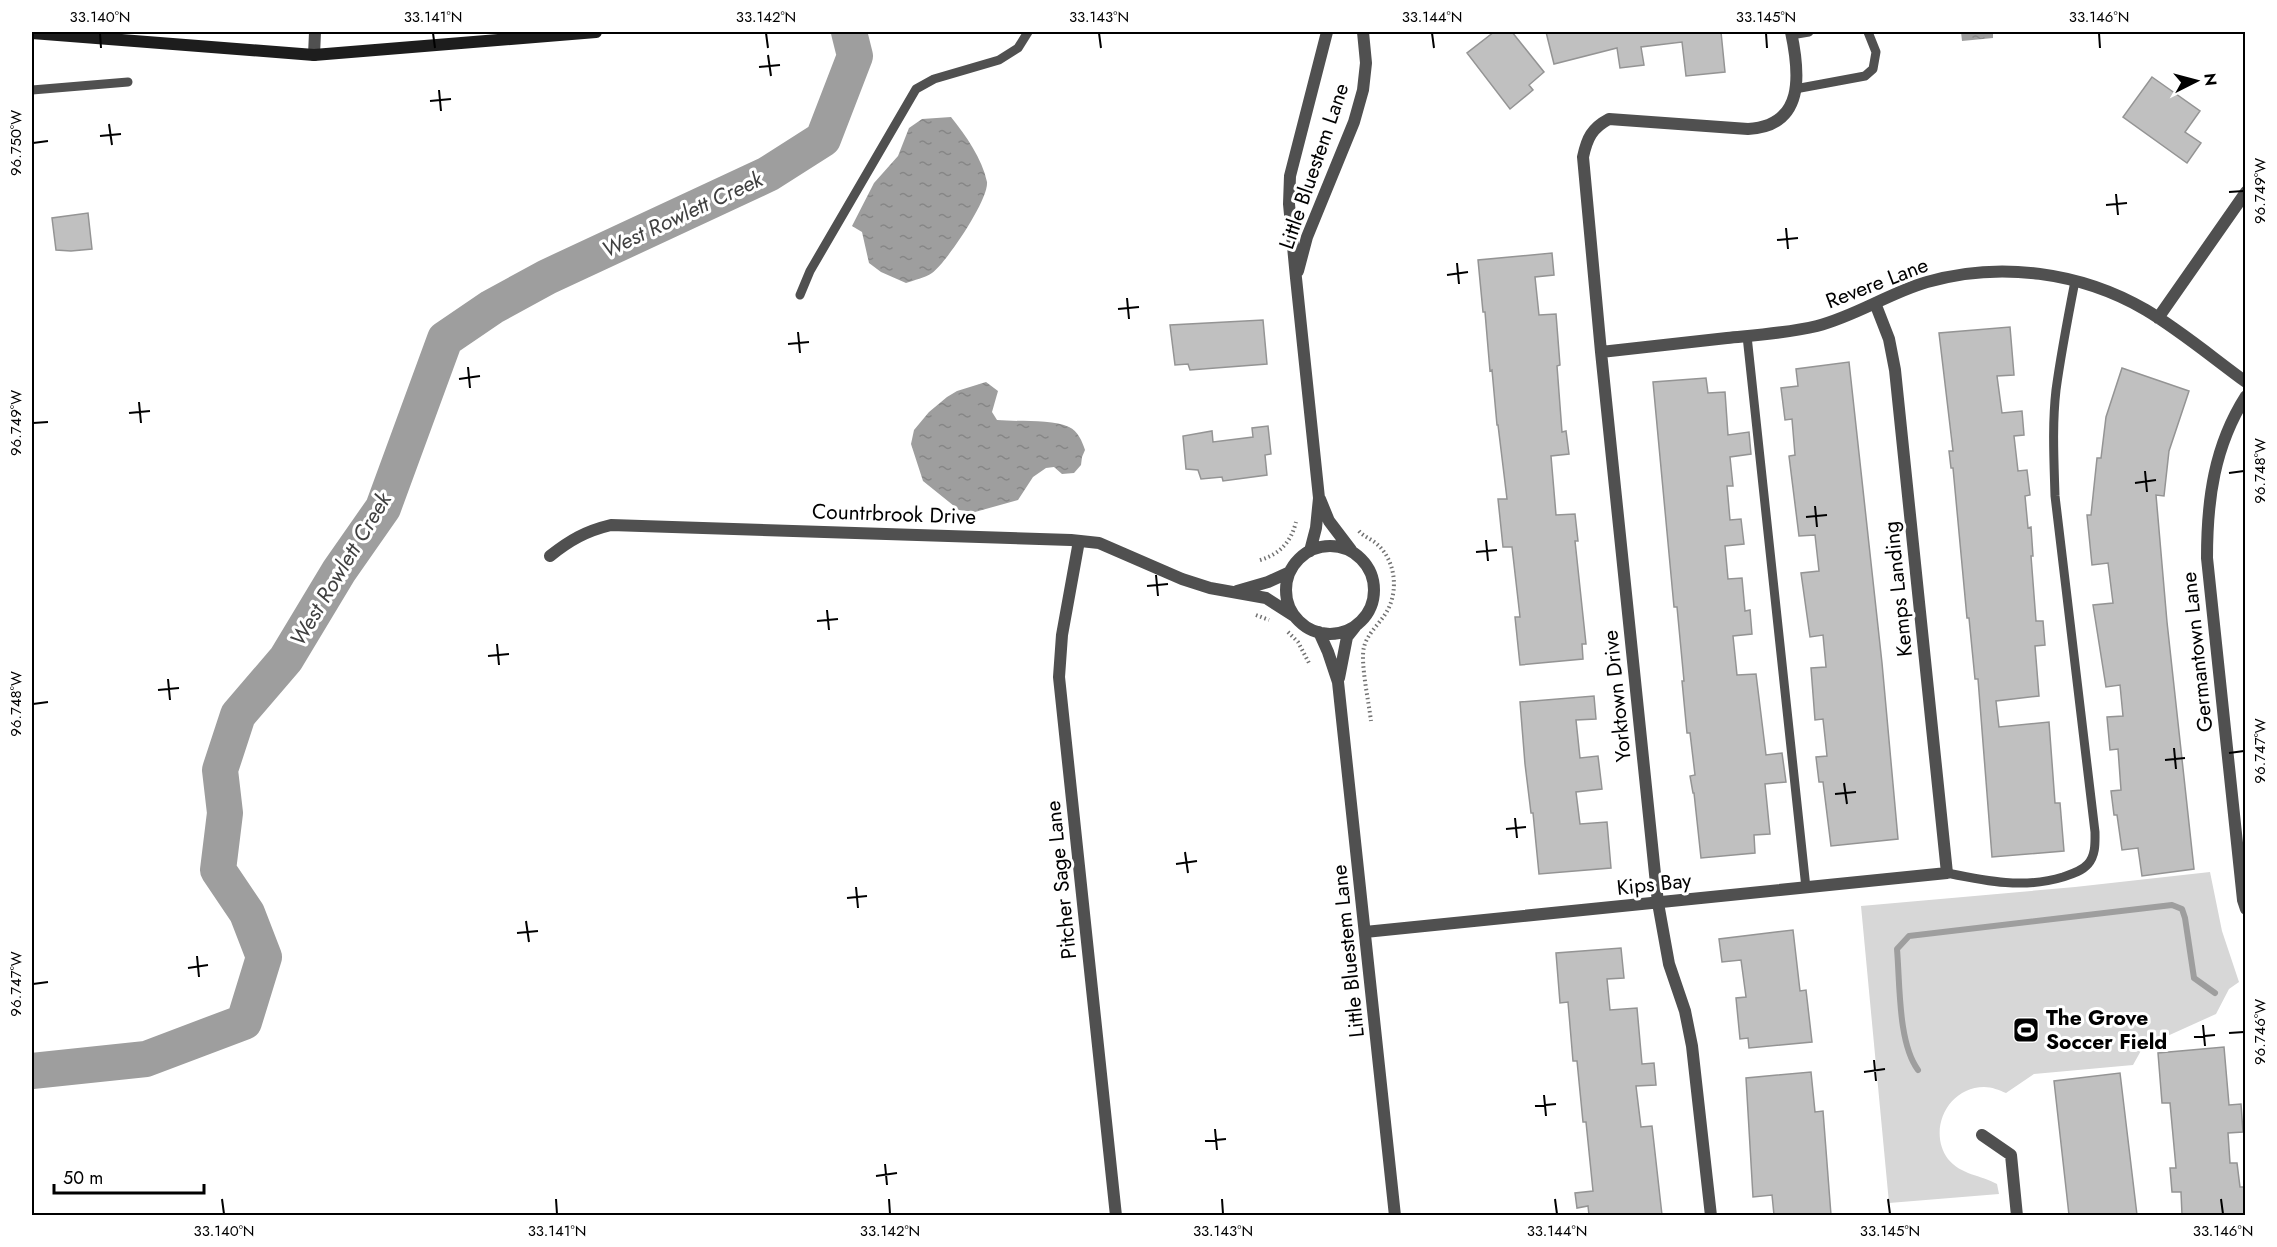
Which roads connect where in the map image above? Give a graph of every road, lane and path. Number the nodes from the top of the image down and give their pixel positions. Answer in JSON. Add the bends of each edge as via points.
{"nodes":[{"id":1,"x":315,"y":32,"type":"edge"},
{"id":2,"x":596,"y":32,"type":"edge"},
{"id":3,"x":1028,"y":32,"type":"edge"},
{"id":4,"x":1327,"y":32,"type":"edge"},
{"id":5,"x":1363,"y":32,"type":"edge"},
{"id":6,"x":1809,"y":32,"type":"edge"},
{"id":7,"x":1868,"y":32,"type":"edge"},
{"id":8,"x":32,"y":33,"type":"edge"},
{"id":9,"x":1791,"y":33,"type":"edge"},
{"id":10,"x":314,"y":55,"type":"junction"},
{"id":11,"x":128,"y":82,"type":"dead end"},
{"id":12,"x":1795,"y":89,"type":"junction"},
{"id":13,"x":32,"y":90,"type":"edge"},
{"id":14,"x":2246,"y":192,"type":"edge"},
{"id":15,"x":1296,"y":278,"type":"junction"},
{"id":16,"x":2075,"y":281,"type":"junction"},
{"id":17,"x":800,"y":295,"type":"dead end"},
{"id":18,"x":1875,"y":303,"type":"junction"},
{"id":19,"x":2158,"y":318,"type":"junction"},
{"id":20,"x":1748,"y":336,"type":"junction"},
{"id":21,"x":1601,"y":352,"type":"junction"},
{"id":22,"x":2246,"y":382,"type":"edge"},
{"id":23,"x":2246,"y":396,"type":"edge"},
{"id":24,"x":1319,"y":498,"type":"junction"},
{"id":25,"x":1296,"y":522,"type":"dead end"},
{"id":26,"x":1354,"y":525,"type":"dead end"},
{"id":27,"x":1079,"y":541,"type":"junction"},
{"id":28,"x":1310,"y":550,"type":"junction"},
{"id":29,"x":1351,"y":551,"type":"junction"},
{"id":30,"x":550,"y":556,"type":"dead end"},
{"id":31,"x":1260,"y":560,"type":"dead end"},
{"id":32,"x":1290,"y":572,"type":"junction"},
{"id":33,"x":1236,"y":592,"type":"junction"},
{"id":34,"x":1256,"y":615,"type":"dead end"},
{"id":35,"x":1294,"y":616,"type":"junction"},
{"id":36,"x":1276,"y":623,"type":"dead end"},
{"id":37,"x":1359,"y":623,"type":"junction"},
{"id":38,"x":1283,"y":628,"type":"dead end"},
{"id":39,"x":1318,"y":632,"type":"junction"},
{"id":40,"x":1309,"y":663,"type":"dead end"},
{"id":41,"x":1338,"y":682,"type":"junction"},
{"id":42,"x":1371,"y":721,"type":"dead end"},
{"id":43,"x":1947,"y":873,"type":"junction"},
{"id":44,"x":1806,"y":888,"type":"junction"},
{"id":45,"x":1658,"y":903,"type":"junction"},
{"id":46,"x":2246,"y":909,"type":"edge"},
{"id":47,"x":1365,"y":932,"type":"junction"},
{"id":48,"x":1982,"y":1135,"type":"dead end"},
{"id":49,"x":1116,"y":1215,"type":"edge"},
{"id":50,"x":1395,"y":1215,"type":"edge"},
{"id":51,"x":1711,"y":1215,"type":"edge"},
{"id":52,"x":2017,"y":1215,"type":"edge"}],
"edges":[{"from":1,"to":10,"type":"street"},
{"from":2,"to":10,"type":"main road"},
{"from":3,"to":17,"type":"lane","via":[[1018,48],[999,60],[934,79],[916,89],[810,271]]},
{"from":4,"to":15,"type":"street","name":"Little Bluestem Lane","via":[[1290,176]]},
{"from":5,"to":15,"type":"street","name":"Little Bluestem Lane","via":[[1364,90],[1307,237]]},
{"from":6,"to":9,"type":"lane"},
{"from":7,"to":12,"type":"lane","via":[[1876,52],[1873,69],[1865,76]]},
{"from":8,"to":10,"type":"main road"},
{"from":9,"to":12,"type":"street"},
{"from":11,"to":13,"type":"lane"},
{"from":12,"to":21,"type":"street","name":"Yorktown Drive","via":[[1783,118],[1761,128],[1609,119],[1598,124],[1586,141],[1583,168]]},
{"from":14,"to":19,"type":"street"},
{"from":15,"to":24,"type":"street","name":"Little Bluestem Lane"},
{"from":16,"to":18,"type":"street","name":"Revere Lane","via":[[2027,272],[1977,273],[1928,282]]},
{"from":16,"to":19,"type":"street","name":"Revere Lane","via":[[2115,295]]},
{"from":16,"to":43,"type":"lane","via":[[2056,392],[2053,441],[2055,496],[2096,832],[2094,854],[2076,873],[2054,880],[2023,884]]},
{"from":18,"to":20,"type":"street","name":"Revere Lane","via":[[1819,325]]},
{"from":18,"to":43,"type":"street","name":"Kemps Landing","via":[[1889,339],[1895,370]]},
{"from":19,"to":22,"type":"street","name":"Revere Lane"},
{"from":20,"to":21,"type":"street","name":"Revere Lane"},
{"from":20,"to":44,"type":"lane"},
{"from":21,"to":45,"type":"street","name":"Yorktown Drive"},
{"from":23,"to":46,"type":"street","name":"Germantown Lane","via":[[2229,426],[2215,468],[2206,558]]},
{"from":24,"to":28,"type":"street","name":"Little Bluestem Lane"},
{"from":24,"to":29,"type":"street","name":"Little Bluestem Lane","via":[[1329,521]]},
{"from":25,"to":31,"type":"path","via":[[1292,536],[1282,548]]},
{"from":26,"to":42,"type":"path","via":[[1383,550],[1394,579],[1388,610],[1364,646]]},
{"from":27,"to":30,"type":"street","name":"Countrbrook Drive","via":[[611,525],[572,539]]},
{"from":27,"to":33,"type":"street","name":"Countrbrook Drive","via":[[1099,543],[1182,579]]},
{"from":27,"to":49,"type":"street","name":"Pitcher Sage Lane","via":[[1062,635],[1059,677]]},
{"from":28,"to":29,"type":"street","via":[[1338,546]]},
{"from":28,"to":32,"type":"street"},
{"from":29,"to":37,"type":"street","via":[[1362,560],[1374,585],[1368,612]]},
{"from":32,"to":33,"type":"street","name":"Countrbrook Drive"},
{"from":32,"to":35,"type":"street","via":[[1286,587]]},
{"from":33,"to":35,"type":"street","name":"Countrbrook Drive","via":[[1266,598]]},
{"from":34,"to":36,"type":"path"},
{"from":35,"to":39,"type":"street"},
{"from":37,"to":39,"type":"street","via":[[1333,634]]},
{"from":37,"to":41,"type":"street","name":"Little Bluestem Lane","via":[[1347,637]]},
{"from":38,"to":40,"type":"path","via":[[1298,642]]},
{"from":39,"to":41,"type":"street","name":"Little Bluestem Lane"},
{"from":41,"to":47,"type":"street","name":"Little Bluestem Lane"},
{"from":43,"to":44,"type":"street","name":"Kips Bay"},
{"from":44,"to":45,"type":"street","name":"Kips Bay"},
{"from":45,"to":47,"type":"street","name":"Kips Bay"},
{"from":45,"to":51,"type":"street","name":"Yorktown Drive","via":[[1669,964],[1692,1046]]},
{"from":47,"to":50,"type":"street","name":"Little Bluestem Lane"},
{"from":48,"to":52,"type":"street","via":[[2011,1155]]}]}
